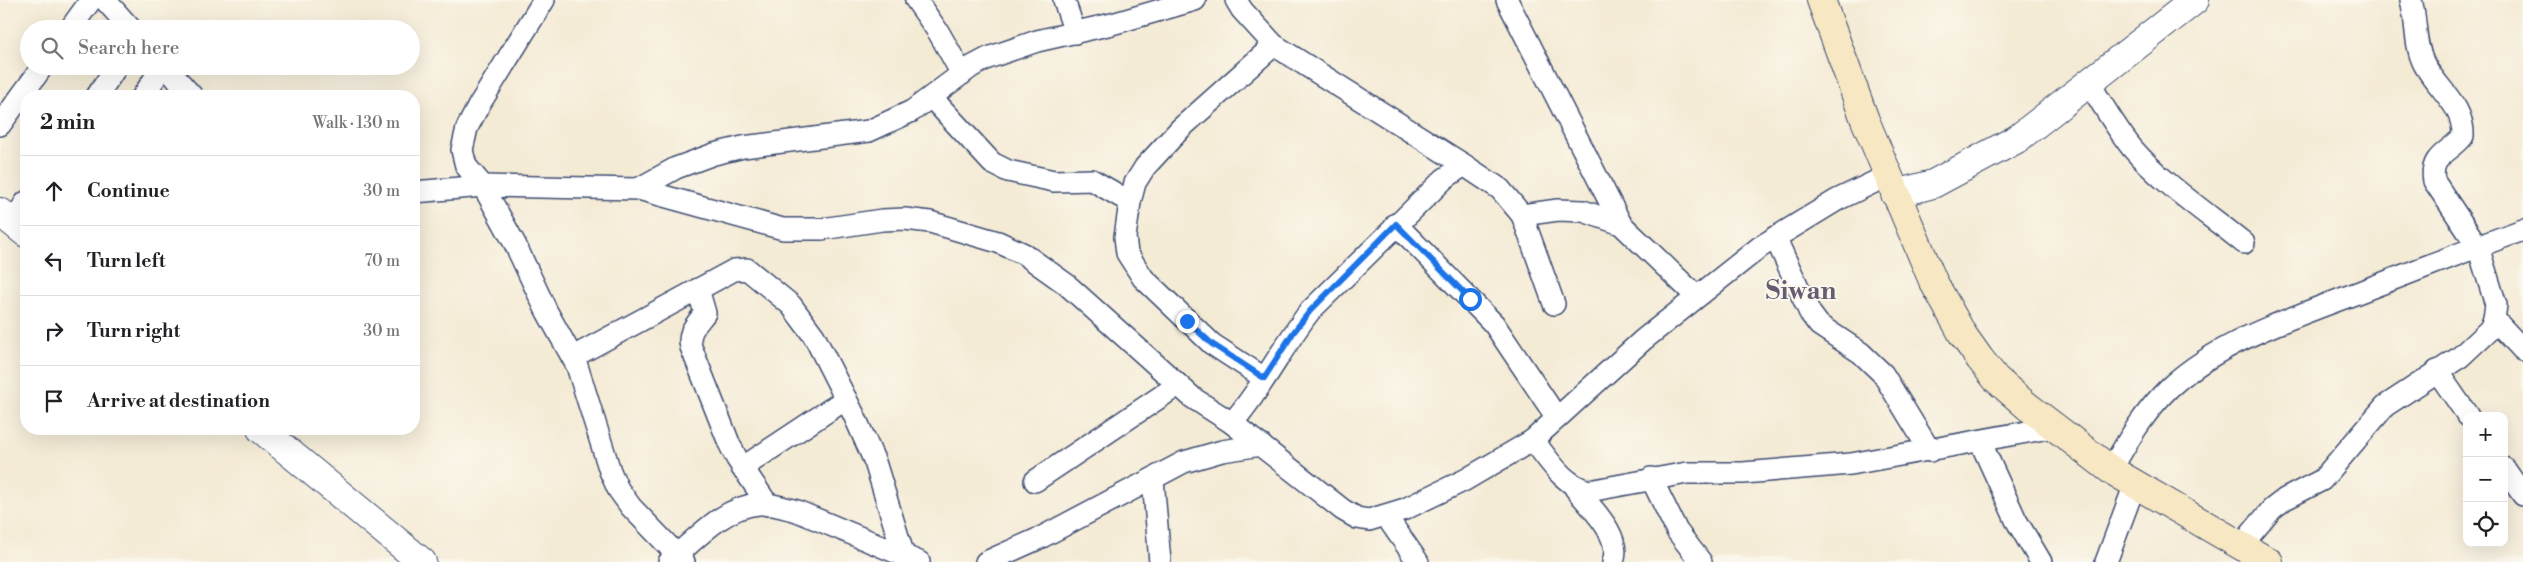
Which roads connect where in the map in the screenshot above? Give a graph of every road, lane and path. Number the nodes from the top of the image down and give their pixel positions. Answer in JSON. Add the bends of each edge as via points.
{"nodes":[{"id":1,"x":92,"y":0,"type":"edge"},
{"id":2,"x":105,"y":0,"type":"edge"},
{"id":3,"x":544,"y":0,"type":"edge"},
{"id":4,"x":916,"y":0,"type":"edge"},
{"id":5,"x":1064,"y":0,"type":"edge"},
{"id":6,"x":1195,"y":0,"type":"edge"},
{"id":7,"x":1236,"y":0,"type":"edge"},
{"id":8,"x":1507,"y":0,"type":"edge"},
{"id":9,"x":1821,"y":0,"type":"edge"},
{"id":10,"x":2195,"y":0,"type":"edge"},
{"id":11,"x":2411,"y":0,"type":"edge"},
{"id":12,"x":77,"y":20,"type":"edge"},
{"id":13,"x":123,"y":20,"type":"edge"},
{"id":14,"x":1075,"y":32,"type":"junction"},
{"id":15,"x":1274,"y":45,"type":"junction"},
{"id":16,"x":962,"y":74,"type":"junction"},
{"id":17,"x":36,"y":75,"type":"edge"},
{"id":18,"x":111,"y":75,"type":"edge"},
{"id":19,"x":158,"y":75,"type":"edge"},
{"id":20,"x":172,"y":75,"type":"edge"},
{"id":21,"x":2090,"y":84,"type":"junction"},
{"id":22,"x":26,"y":90,"type":"edge"},
{"id":23,"x":101,"y":90,"type":"edge"},
{"id":24,"x":147,"y":90,"type":"edge"},
{"id":25,"x":186,"y":90,"type":"edge"},
{"id":26,"x":20,"y":98,"type":"edge"},
{"id":27,"x":932,"y":98,"type":"junction"},
{"id":28,"x":0,"y":125,"type":"edge"},
{"id":29,"x":1464,"y":165,"type":"junction"},
{"id":30,"x":1891,"y":185,"type":"junction"},
{"id":31,"x":483,"y":186,"type":"junction"},
{"id":32,"x":638,"y":189,"type":"junction"},
{"id":33,"x":420,"y":191,"type":"edge"},
{"id":34,"x":1130,"y":202,"type":"junction"},
{"id":35,"x":1522,"y":215,"type":"junction"},
{"id":36,"x":1396,"y":224,"type":"junction"},
{"id":37,"x":1621,"y":224,"type":"junction"},
{"id":38,"x":2523,"y":230,"type":"edge"},
{"id":39,"x":1775,"y":237,"type":"junction"},
{"id":40,"x":2244,"y":242,"type":"dead end"},
{"id":41,"x":2478,"y":247,"type":"junction"},
{"id":42,"x":698,"y":289,"type":"junction"},
{"id":43,"x":1696,"y":296,"type":"junction"},
{"id":44,"x":1554,"y":304,"type":"dead end"},
{"id":45,"x":2494,"y":319,"type":"junction"},
{"id":46,"x":2523,"y":350,"type":"edge"},
{"id":47,"x":573,"y":357,"type":"junction"},
{"id":48,"x":2437,"y":371,"type":"junction"},
{"id":49,"x":1264,"y":378,"type":"junction"},
{"id":50,"x":1178,"y":385,"type":"junction"},
{"id":51,"x":846,"y":399,"type":"junction"},
{"id":52,"x":2465,"y":412,"type":"edge"},
{"id":53,"x":1558,"y":418,"type":"junction"},
{"id":54,"x":1232,"y":423,"type":"junction"},
{"id":55,"x":2054,"y":426,"type":"junction"},
{"id":56,"x":269,"y":435,"type":"edge"},
{"id":57,"x":1533,"y":440,"type":"junction"},
{"id":58,"x":1980,"y":441,"type":"junction"},
{"id":59,"x":1261,"y":445,"type":"junction"},
{"id":60,"x":1930,"y":451,"type":"junction"},
{"id":61,"x":742,"y":468,"type":"junction"},
{"id":62,"x":2110,"y":470,"type":"junction"},
{"id":63,"x":2508,"y":473,"type":"edge"},
{"id":64,"x":1651,"y":478,"type":"junction"},
{"id":65,"x":1153,"y":479,"type":"junction"},
{"id":66,"x":1035,"y":481,"type":"dead end"},
{"id":67,"x":2135,"y":484,"type":"junction"},
{"id":68,"x":1575,"y":488,"type":"junction"},
{"id":69,"x":2523,"y":494,"type":"edge"},
{"id":70,"x":768,"y":504,"type":"junction"},
{"id":71,"x":1386,"y":516,"type":"junction"},
{"id":72,"x":2243,"y":548,"type":"junction"},
{"id":73,"x":912,"y":559,"type":"edge"},
{"id":74,"x":677,"y":560,"type":"edge"},
{"id":75,"x":422,"y":562,"type":"edge"},
{"id":76,"x":986,"y":562,"type":"edge"},
{"id":77,"x":1160,"y":562,"type":"edge"},
{"id":78,"x":1418,"y":562,"type":"edge"},
{"id":79,"x":1612,"y":562,"type":"edge"},
{"id":80,"x":1701,"y":562,"type":"edge"},
{"id":81,"x":2040,"y":562,"type":"edge"},
{"id":82,"x":2106,"y":562,"type":"edge"},
{"id":83,"x":2269,"y":562,"type":"edge"}],
"edges":[{"from":1,"to":12,"type":"street"},
{"from":2,"to":13,"type":"street"},
{"from":3,"to":31,"type":"street","via":[[467,128],[462,150],[466,166]]},
{"from":4,"to":16,"type":"street"},
{"from":5,"to":14,"type":"street"},
{"from":6,"to":14,"type":"street"},
{"from":7,"to":15,"type":"street"},
{"from":8,"to":37,"type":"street"},
{"from":9,"to":30,"type":"main road"},
{"from":10,"to":21,"type":"street"},
{"from":11,"to":41,"type":"street","via":[[2424,64],[2458,109],[2464,123],[2464,136],[2434,163],[2434,181]]},
{"from":14,"to":16,"type":"street","via":[[988,58]]},
{"from":15,"to":29,"type":"street"},
{"from":15,"to":34,"type":"street","via":[[1161,148],[1135,183]]},
{"from":16,"to":27,"type":"street"},
{"from":17,"to":22,"type":"street"},
{"from":18,"to":23,"type":"street"},
{"from":19,"to":24,"type":"street"},
{"from":20,"to":25,"type":"street"},
{"from":21,"to":30,"type":"street","via":[[2036,126],[1989,156],[1933,184]]},
{"from":21,"to":40,"type":"street","via":[[2133,149]]},
{"from":26,"to":28,"type":"street"},
{"from":27,"to":32,"type":"street","via":[[869,131],[743,147],[714,154],[676,168]]},
{"from":27,"to":34,"type":"street","via":[[992,163],[1008,171],[1054,181],[1092,180]]},
{"from":29,"to":35,"type":"street","via":[[1500,189]]},
{"from":29,"to":36,"type":"street","via":[[1439,183]]},
{"from":30,"to":39,"type":"street","via":[[1837,200]]},
{"from":30,"to":55,"type":"main road","via":[[1933,281],[1963,335],[1996,379]]},
{"from":31,"to":32,"type":"street"},
{"from":31,"to":33,"type":"street"},
{"from":31,"to":47,"type":"street"},
{"from":32,"to":50,"type":"street","via":[[783,229],[822,229],[905,219],[930,222],[998,242],[1024,254],[1066,284]]},
{"from":34,"to":49,"type":"street","via":[[1125,237],[1127,253],[1134,266],[1212,344]]},
{"from":35,"to":37,"type":"street","via":[[1558,210],[1583,211]]},
{"from":35,"to":44,"type":"street"},
{"from":36,"to":49,"type":"street","via":[[1310,311]]},
{"from":36,"to":53,"type":"street","via":[[1494,324]]},
{"from":37,"to":43,"type":"street"},
{"from":38,"to":41,"type":"street"},
{"from":39,"to":43,"type":"street"},
{"from":39,"to":60,"type":"street","via":[[1810,313],[1824,329],[1861,353],[1883,374]]},
{"from":41,"to":45,"type":"street","via":[[2494,292]]},
{"from":41,"to":62,"type":"street","via":[[2264,329],[2216,355],[2192,370],[2159,399],[2130,436]]},
{"from":42,"to":47,"type":"street"},
{"from":42,"to":51,"type":"street","via":[[734,270],[747,269],[758,276],[802,319]]},
{"from":42,"to":61,"type":"street","via":[[705,313],[691,332],[691,348]]},
{"from":43,"to":53,"type":"street"},
{"from":45,"to":46,"type":"street"},
{"from":45,"to":48,"type":"street","via":[[2490,329],[2476,344]]},
{"from":47,"to":74,"type":"street","via":[[618,489]]},
{"from":48,"to":52,"type":"street"},
{"from":48,"to":72,"type":"street","via":[[2385,406],[2322,480],[2272,509]]},
{"from":49,"to":54,"type":"street"},
{"from":50,"to":54,"type":"street"},
{"from":50,"to":66,"type":"street"},
{"from":51,"to":61,"type":"street"},
{"from":51,"to":73,"type":"street","via":[[875,462]]},
{"from":53,"to":57,"type":"street"},
{"from":54,"to":59,"type":"street"},
{"from":55,"to":58,"type":"street"},
{"from":55,"to":62,"type":"main road"},
{"from":56,"to":75,"type":"street"},
{"from":57,"to":68,"type":"street"},
{"from":57,"to":71,"type":"street","via":[[1465,480]]},
{"from":58,"to":60,"type":"street"},
{"from":58,"to":81,"type":"street","via":[[2016,520]]},
{"from":59,"to":65,"type":"street","via":[[1198,458]]},
{"from":59,"to":71,"type":"street","via":[[1357,518],[1369,520]]},
{"from":60,"to":64,"type":"street","via":[[1851,464],[1743,473],[1687,472]]},
{"from":61,"to":70,"type":"street"},
{"from":62,"to":67,"type":"main road"},
{"from":63,"to":69,"type":"street"},
{"from":64,"to":68,"type":"street","via":[[1589,491]]},
{"from":64,"to":80,"type":"street","via":[[1677,531]]},
{"from":65,"to":76,"type":"street","via":[[1028,544]]},
{"from":65,"to":77,"type":"street"},
{"from":67,"to":72,"type":"main road"},
{"from":67,"to":82,"type":"street"},
{"from":68,"to":79,"type":"street","via":[[1613,540],[1615,556]]},
{"from":70,"to":73,"type":"street","via":[[813,517]]},
{"from":70,"to":74,"type":"street","via":[[747,506],[733,512]]},
{"from":71,"to":78,"type":"street"},
{"from":72,"to":83,"type":"main road"}]}
